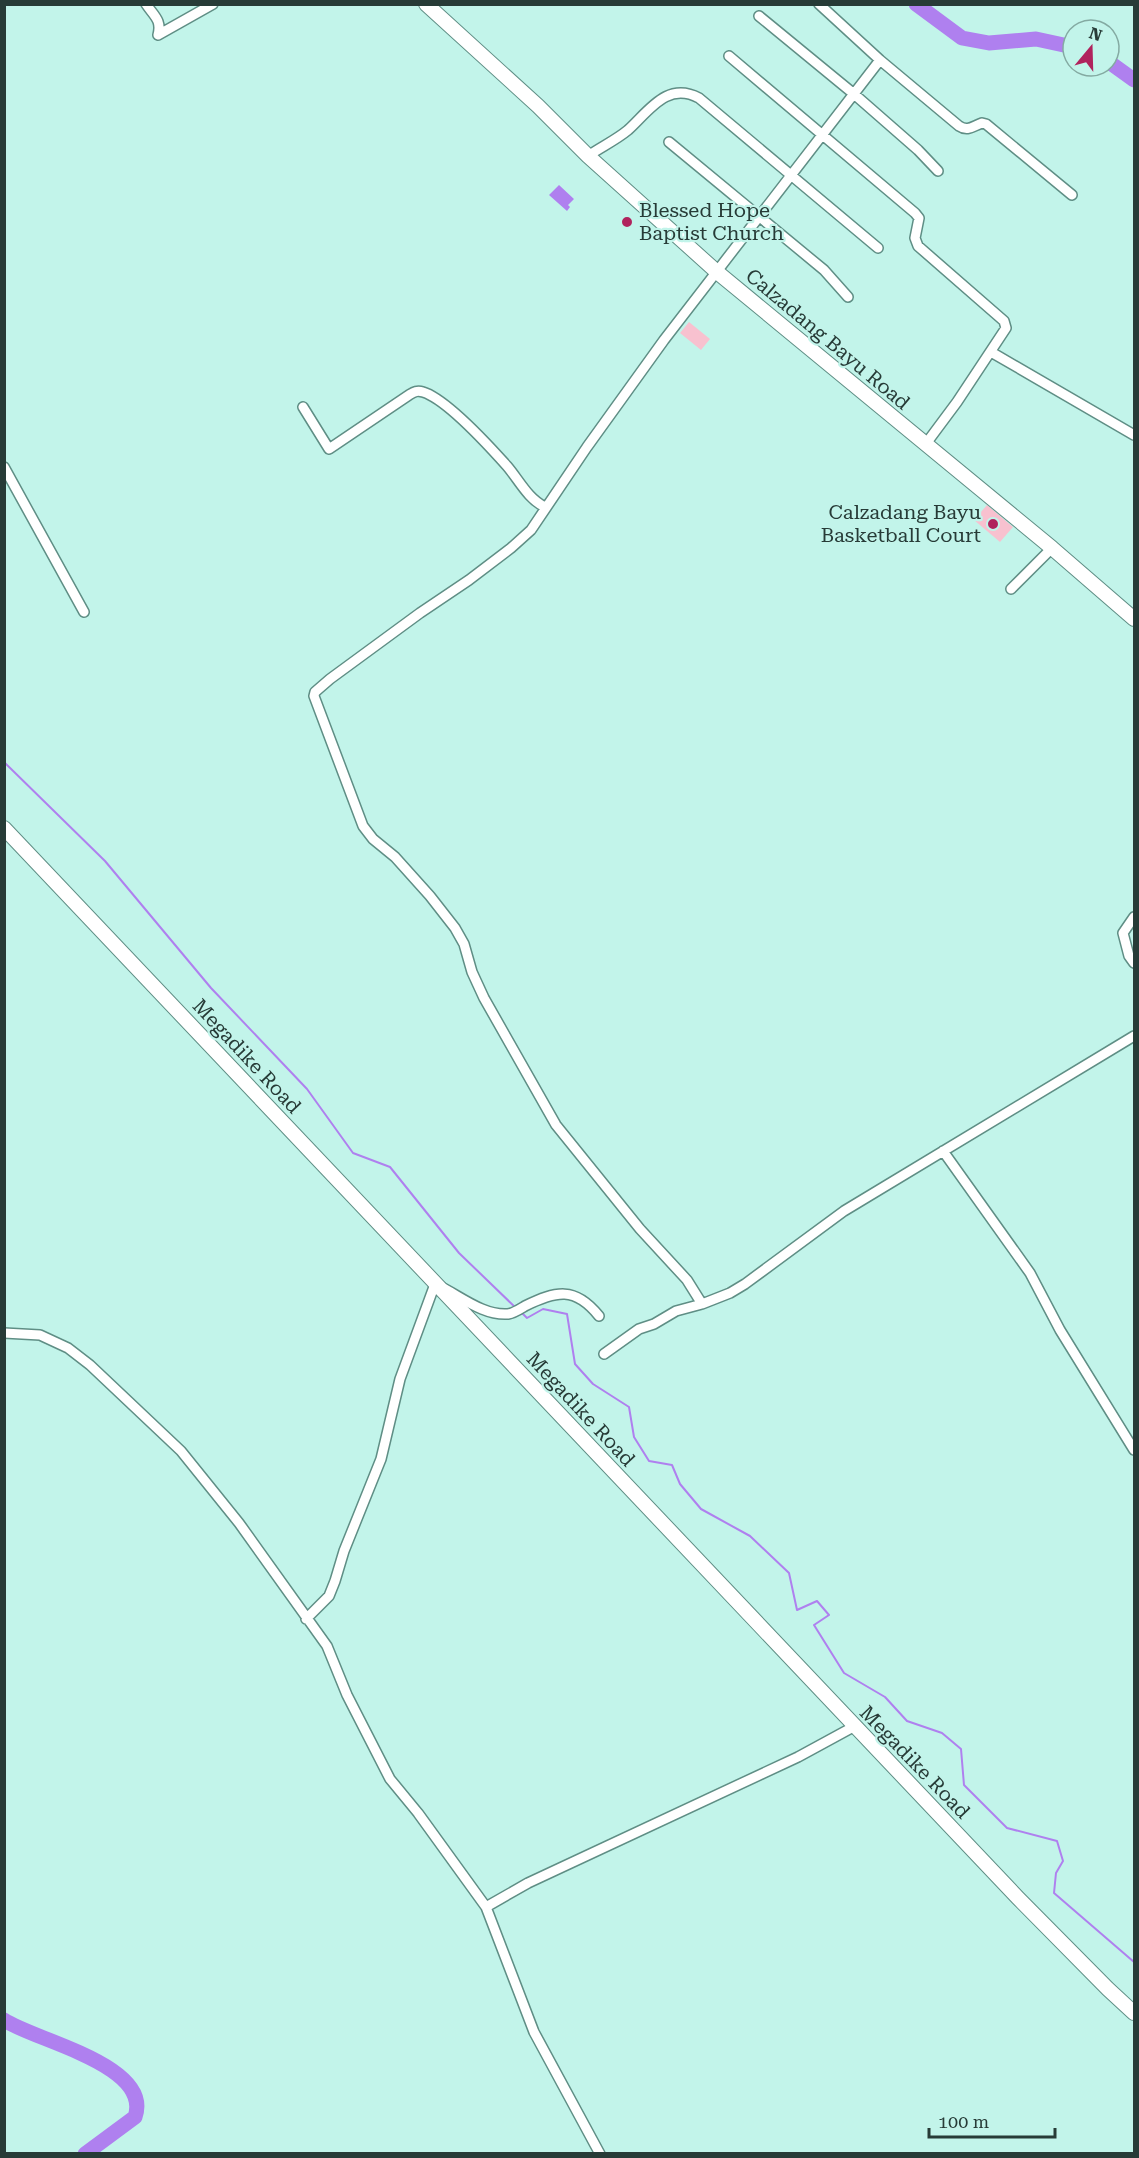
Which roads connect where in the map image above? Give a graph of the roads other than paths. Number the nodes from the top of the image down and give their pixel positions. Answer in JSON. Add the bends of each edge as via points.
{"nodes":[{"id":1,"x":146,"y":4,"type":"edge"},
{"id":2,"x":213,"y":4,"type":"edge"},
{"id":3,"x":426,"y":4,"type":"edge"},
{"id":4,"x":819,"y":4,"type":"edge"},
{"id":5,"x":759,"y":16,"type":"dead end"},
{"id":6,"x":729,"y":56,"type":"dead end"},
{"id":7,"x":879,"y":60,"type":"junction"},
{"id":8,"x":854,"y":94,"type":"junction"},
{"id":9,"x":822,"y":135,"type":"junction"},
{"id":10,"x":669,"y":142,"type":"dead end"},
{"id":11,"x":588,"y":156,"type":"junction"},
{"id":12,"x":938,"y":171,"type":"dead end"},
{"id":13,"x":791,"y":176,"type":"junction"},
{"id":14,"x":1072,"y":195,"type":"dead end"},
{"id":15,"x":759,"y":218,"type":"junction"},
{"id":16,"x":878,"y":248,"type":"dead end"},
{"id":17,"x":717,"y":272,"type":"junction"},
{"id":18,"x":848,"y":297,"type":"dead end"},
{"id":19,"x":991,"y":352,"type":"junction"},
{"id":20,"x":303,"y":407,"type":"dead end"},
{"id":21,"x":1134,"y":435,"type":"edge"},
{"id":22,"x":925,"y":445,"type":"junction"},
{"id":23,"x":4,"y":467,"type":"edge"},
{"id":24,"x":545,"y":507,"type":"junction"},
{"id":25,"x":1052,"y":548,"type":"junction"},
{"id":26,"x":1011,"y":589,"type":"dead end"},
{"id":27,"x":84,"y":612,"type":"dead end"},
{"id":28,"x":1134,"y":619,"type":"edge"},
{"id":29,"x":4,"y":828,"type":"edge"},
{"id":30,"x":1134,"y":917,"type":"edge"},
{"id":31,"x":1134,"y":963,"type":"edge"},
{"id":32,"x":1134,"y":1036,"type":"edge"},
{"id":33,"x":943,"y":1151,"type":"junction"},
{"id":34,"x":435,"y":1284,"type":"junction"},
{"id":35,"x":702,"y":1304,"type":"junction"},
{"id":36,"x":599,"y":1316,"type":"dead end"},
{"id":37,"x":4,"y":1333,"type":"edge"},
{"id":38,"x":604,"y":1354,"type":"dead end"},
{"id":39,"x":1134,"y":1449,"type":"edge"},
{"id":40,"x":306,"y":1620,"type":"junction"},
{"id":41,"x":855,"y":1726,"type":"junction"},
{"id":42,"x":486,"y":1907,"type":"junction"},
{"id":43,"x":1134,"y":2013,"type":"edge"},
{"id":44,"x":600,"y":2154,"type":"edge"}],
"edges":[{"from":1,"to":2,"type":"street","via":[[160,26],[158,35]]},
{"from":3,"to":11,"type":"main road","name":"Calzadang Bayu Road"},
{"from":4,"to":7,"type":"street"},
{"from":5,"to":8,"type":"street"},
{"from":6,"to":9,"type":"street"},
{"from":7,"to":8,"type":"street"},
{"from":7,"to":14,"type":"street","via":[[964,129],[986,124]]},
{"from":8,"to":9,"type":"street"},
{"from":8,"to":12,"type":"street"},
{"from":9,"to":13,"type":"street"},
{"from":9,"to":19,"type":"street","via":[[915,213],[919,219],[915,238],[918,246],[1004,321],[1006,328]]},
{"from":10,"to":15,"type":"street"},
{"from":11,"to":13,"type":"street","via":[[617,138],[654,102],[691,94]]},
{"from":11,"to":17,"type":"main road","name":"Calzadang Bayu Road"},
{"from":13,"to":15,"type":"street"},
{"from":13,"to":16,"type":"street"},
{"from":15,"to":17,"type":"street"},
{"from":15,"to":18,"type":"street","via":[[824,270]]},
{"from":17,"to":22,"type":"main road","name":"Calzadang Bayu Road"},
{"from":17,"to":24,"type":"street"},
{"from":19,"to":21,"type":"street"},
{"from":19,"to":22,"type":"street"},
{"from":20,"to":24,"type":"street","via":[[329,449],[409,394],[422,392],[462,420],[491,448],[532,499]]},
{"from":22,"to":25,"type":"main road","name":"Calzadang Bayu Road"},
{"from":23,"to":27,"type":"street"},
{"from":24,"to":35,"type":"street","via":[[522,539],[330,679],[314,696],[363,826],[455,928],[484,998],[556,1125],[687,1280]]},
{"from":25,"to":26,"type":"street"},
{"from":25,"to":28,"type":"main road","name":"Calzadang Bayu Road"},
{"from":29,"to":34,"type":"main road","name":"Megadike Road"},
{"from":30,"to":31,"type":"street","via":[[1123,933]]},
{"from":32,"to":33,"type":"street"},
{"from":33,"to":35,"type":"street","via":[[844,1211],[751,1280]]},
{"from":33,"to":39,"type":"street","via":[[1030,1273],[1060,1330]]},
{"from":34,"to":36,"type":"street","via":[[493,1311],[510,1314],[549,1294],[563,1294],[576,1296]]},
{"from":34,"to":40,"type":"street","via":[[400,1379],[381,1459],[335,1581],[328,1596]]},
{"from":34,"to":41,"type":"main road","name":"Megadike Road"},
{"from":35,"to":38,"type":"street","via":[[676,1311],[639,1329]]},
{"from":37,"to":40,"type":"street","via":[[40,1335],[68,1348],[181,1451],[239,1522]]},
{"from":40,"to":42,"type":"street","via":[[327,1646],[390,1779]]},
{"from":41,"to":42,"type":"street","via":[[798,1757],[528,1883]]},
{"from":41,"to":43,"type":"main road","name":"Megadike Road","via":[[1018,1898]]},
{"from":42,"to":44,"type":"street","via":[[534,2032]]}]}
